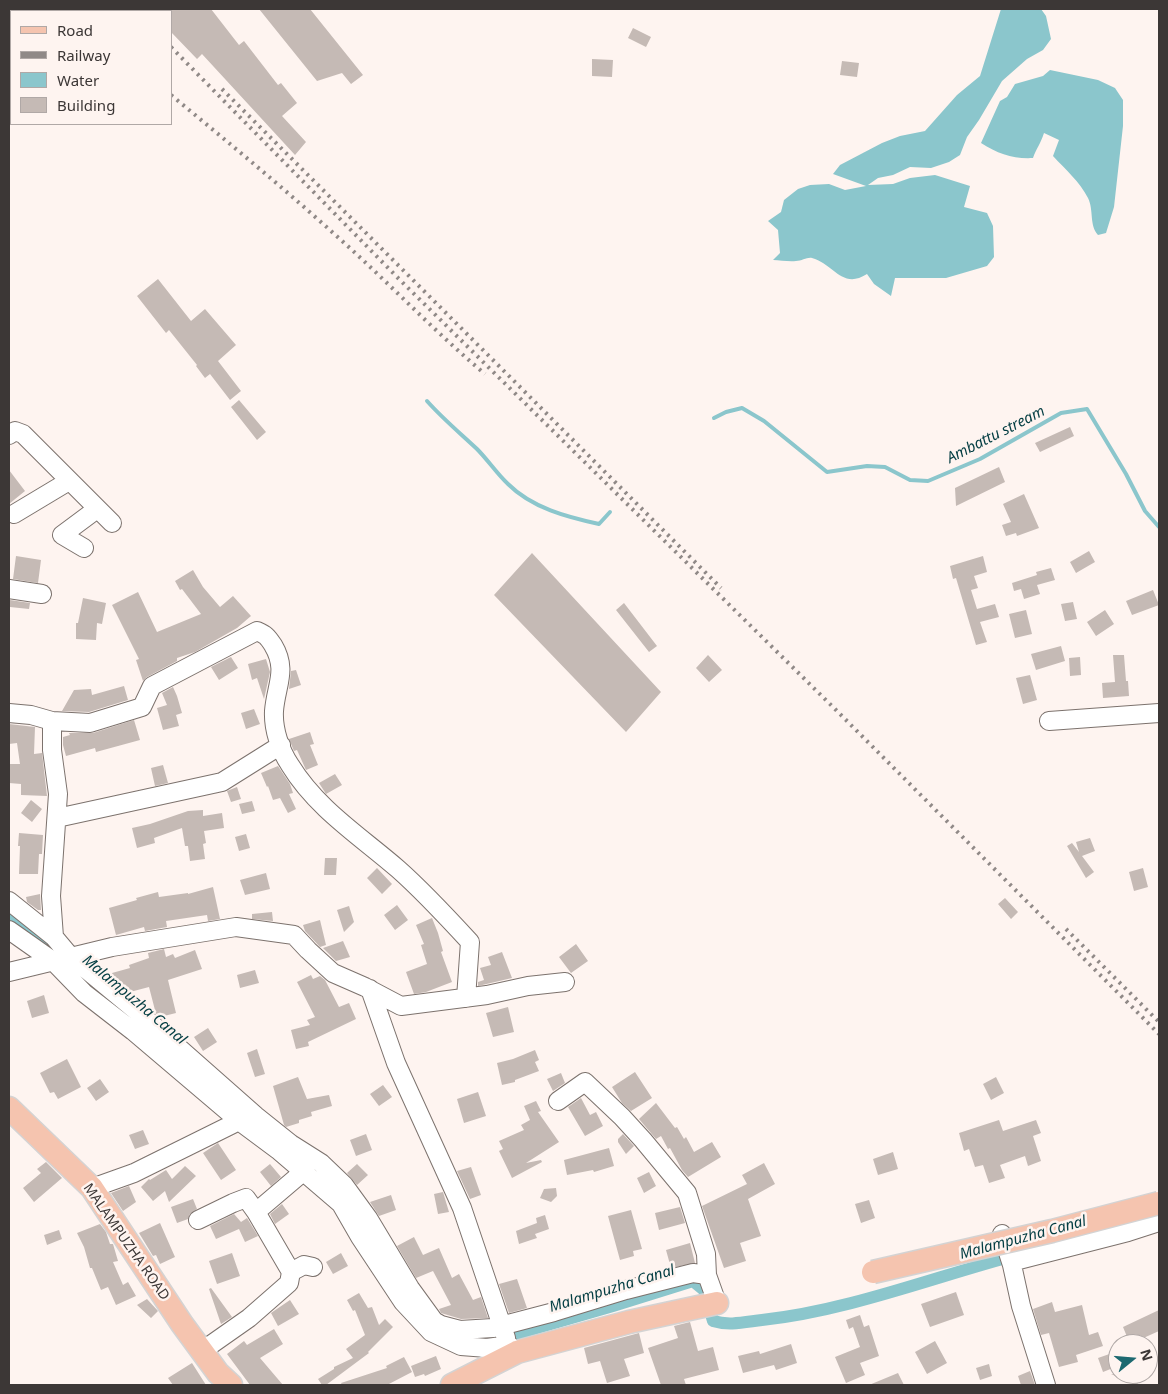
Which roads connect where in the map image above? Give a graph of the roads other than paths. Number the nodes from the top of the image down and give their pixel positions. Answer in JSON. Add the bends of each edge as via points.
{"nodes":[{"id":1,"x":9,"y":435,"type":"edge"},
{"id":2,"x":69,"y":481,"type":"junction"},
{"id":3,"x":97,"y":509,"type":"junction"},
{"id":4,"x":14,"y":514,"type":"dead end"},
{"id":5,"x":112,"y":523,"type":"dead end"},
{"id":6,"x":84,"y":548,"type":"dead end"},
{"id":7,"x":9,"y":589,"type":"edge"},
{"id":8,"x":42,"y":594,"type":"dead end"},
{"id":9,"x":9,"y":713,"type":"edge"},
{"id":10,"x":1159,"y":713,"type":"edge"},
{"id":11,"x":52,"y":721,"type":"junction"},
{"id":12,"x":1049,"y":721,"type":"dead end"},
{"id":13,"x":281,"y":745,"type":"junction"},
{"id":14,"x":57,"y":818,"type":"junction"},
{"id":15,"x":9,"y":901,"type":"edge"},
{"id":16,"x":9,"y":930,"type":"edge"},
{"id":17,"x":54,"y":936,"type":"junction"},
{"id":18,"x":61,"y":959,"type":"junction"},
{"id":19,"x":9,"y":972,"type":"edge"},
{"id":20,"x":565,"y":982,"type":"dead end"},
{"id":21,"x":370,"y":989,"type":"junction"},
{"id":22,"x":466,"y":998,"type":"junction"},
{"id":23,"x":558,"y":1101,"type":"dead end"},
{"id":24,"x":10,"y":1112,"type":"edge"},
{"id":25,"x":244,"y":1115,"type":"junction"},
{"id":26,"x":303,"y":1172,"type":"junction"},
{"id":27,"x":92,"y":1188,"type":"junction"},
{"id":28,"x":1159,"y":1203,"type":"edge"},
{"id":29,"x":256,"y":1212,"type":"junction"},
{"id":30,"x":198,"y":1220,"type":"dead end"},
{"id":31,"x":1159,"y":1222,"type":"edge"},
{"id":32,"x":313,"y":1267,"type":"dead end"},
{"id":33,"x":291,"y":1272,"type":"junction"},
{"id":34,"x":873,"y":1272,"type":"dead end"},
{"id":35,"x":707,"y":1275,"type":"junction"},
{"id":36,"x":709,"y":1304,"type":"joint"},
{"id":37,"x":501,"y":1327,"type":"junction"},
{"id":38,"x":513,"y":1349,"type":"junction"},
{"id":39,"x":202,"y":1351,"type":"junction"},
{"id":40,"x":231,"y":1385,"type":"edge"},
{"id":41,"x":454,"y":1385,"type":"edge"},
{"id":42,"x":1046,"y":1385,"type":"edge"}],
"edges":[{"from":1,"to":2,"type":"street","via":[[15,432],[24,434]]},
{"from":2,"to":3,"type":"street"},
{"from":2,"to":4,"type":"street"},
{"from":3,"to":5,"type":"street"},
{"from":3,"to":6,"type":"street","via":[[62,536]]},
{"from":7,"to":8,"type":"street"},
{"from":9,"to":11,"type":"street"},
{"from":10,"to":12,"type":"street"},
{"from":11,"to":13,"type":"street","via":[[90,723],[142,707],[152,686],[256,631],[267,636],[279,655],[282,670],[274,712]]},
{"from":11,"to":14,"type":"street"},
{"from":13,"to":14,"type":"street","via":[[222,782]]},
{"from":13,"to":22,"type":"street","via":[[289,764],[312,796],[419,888],[470,942]]},
{"from":14,"to":17,"type":"street","via":[[52,896]]},
{"from":15,"to":17,"type":"street"},
{"from":16,"to":18,"type":"street"},
{"from":17,"to":18,"type":"street"},
{"from":18,"to":19,"type":"street"},
{"from":18,"to":21,"type":"street","via":[[112,947],[236,928],[294,935],[334,973]]},
{"from":18,"to":25,"type":"street","via":[[84,993]]},
{"from":20,"to":22,"type":"street"},
{"from":21,"to":22,"type":"street","via":[[401,1006]]},
{"from":21,"to":37,"type":"street","via":[[396,1063],[462,1208]]},
{"from":23,"to":35,"type":"street","via":[[585,1082],[643,1140],[686,1193],[706,1254]]},
{"from":24,"to":27,"type":"main road","name":"MALAMPUZHA ROAD"},
{"from":25,"to":26,"type":"street"},
{"from":25,"to":27,"type":"street","via":[[134,1173]]},
{"from":25,"to":37,"type":"street","via":[[321,1163],[344,1185],[434,1321],[460,1330]]},
{"from":26,"to":29,"type":"street"},
{"from":26,"to":38,"type":"street","via":[[341,1204],[403,1302],[431,1332],[461,1346]]},
{"from":27,"to":39,"type":"main road","name":"MALAMPUZHA ROAD"},
{"from":28,"to":34,"type":"main road","bridge":true},
{"from":29,"to":30,"type":"street","via":[[246,1198]]},
{"from":29,"to":33,"type":"street"},
{"from":31,"to":42,"type":"street","via":[[1128,1232],[1008,1253]]},
{"from":32,"to":33,"type":"street","via":[[304,1265]]},
{"from":33,"to":39,"type":"street","via":[[289,1282],[249,1318]]},
{"from":35,"to":36,"type":"street"},
{"from":35,"to":37,"type":"street","via":[[686,1274]]},
{"from":36,"to":38,"type":"main road"},
{"from":37,"to":38,"type":"street"},
{"from":38,"to":41,"type":"main road"},
{"from":39,"to":40,"type":"main road","name":"MALAMPUZHA ROAD"}]}
